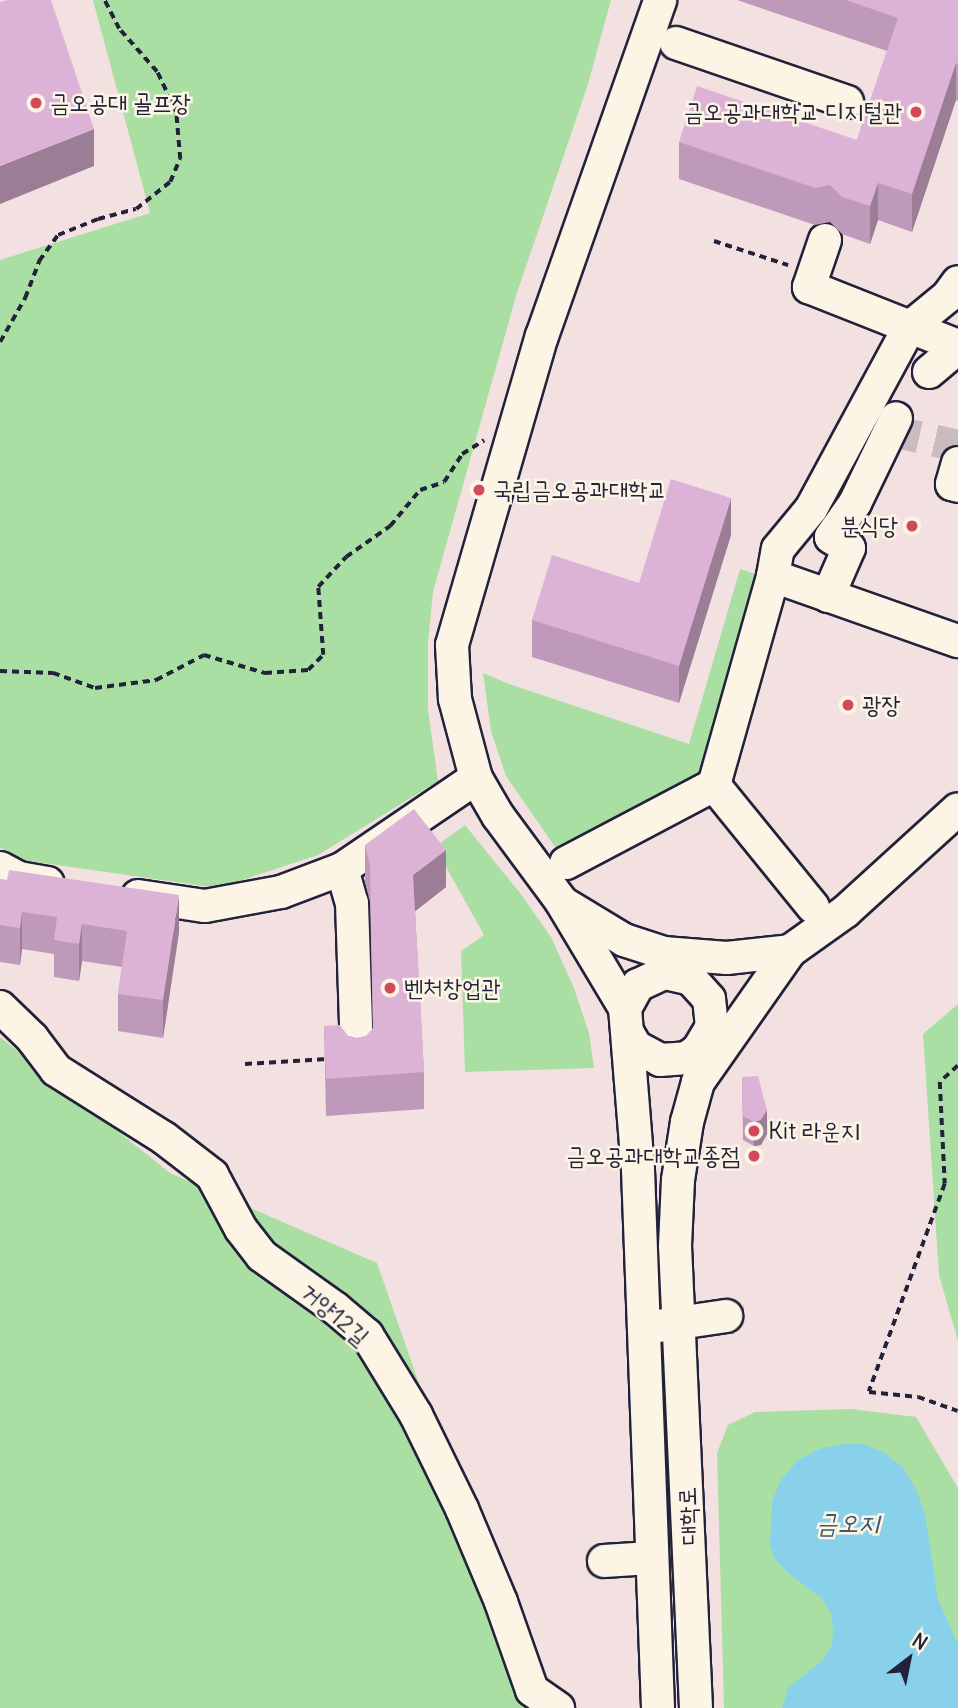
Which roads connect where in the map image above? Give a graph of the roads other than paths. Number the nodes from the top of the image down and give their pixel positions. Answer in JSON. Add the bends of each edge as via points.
{"nodes":[{"id":1,"x":660,"y":0,"type":"edge"},
{"id":2,"x":676,"y":43,"type":"dead end"},
{"id":3,"x":847,"y":102,"type":"dead end"},
{"id":4,"x":825,"y":240,"type":"dead end"},
{"id":5,"x":958,"y":282,"type":"edge"},
{"id":6,"x":909,"y":328,"type":"junction"},
{"id":7,"x":958,"y":347,"type":"edge"},
{"id":8,"x":929,"y":372,"type":"dead end"},
{"id":9,"x":896,"y":418,"type":"dead end"},
{"id":10,"x":866,"y":442,"type":"junction"},
{"id":11,"x":958,"y":463,"type":"edge"},
{"id":12,"x":958,"y":486,"type":"edge"},
{"id":13,"x":773,"y":576,"type":"junction"},
{"id":14,"x":828,"y":596,"type":"junction"},
{"id":15,"x":958,"y":641,"type":"edge"},
{"id":16,"x":476,"y":778,"type":"junction"},
{"id":17,"x":714,"y":785,"type":"junction"},
{"id":18,"x":958,"y":809,"type":"edge"},
{"id":19,"x":566,"y":863,"type":"dead end"},
{"id":20,"x":0,"y":868,"type":"edge"},
{"id":21,"x":342,"y":869,"type":"junction"},
{"id":22,"x":76,"y":887,"type":"edge"},
{"id":23,"x":115,"y":893,"type":"edge"},
{"id":24,"x":561,"y":901,"type":"junction"},
{"id":25,"x":813,"y":908,"type":"dead end"},
{"id":26,"x":790,"y":951,"type":"junction"},
{"id":27,"x":727,"y":958,"type":"junction"},
{"id":28,"x":678,"y":974,"type":"junction"},
{"id":29,"x":0,"y":1007,"type":"edge"},
{"id":30,"x":627,"y":1022,"type":"junction"},
{"id":31,"x":707,"y":1040,"type":"junction"},
{"id":32,"x":357,"y":1057,"type":"edge"},
{"id":33,"x":698,"y":1082,"type":"junction"},
{"id":34,"x":726,"y":1316,"type":"dead end"},
{"id":35,"x":679,"y":1324,"type":"junction"},
{"id":36,"x":643,"y":1327,"type":"junction"},
{"id":37,"x":651,"y":1558,"type":"junction"},
{"id":38,"x":604,"y":1561,"type":"dead end"},
{"id":39,"x":558,"y":1708,"type":"edge"},
{"id":40,"x":658,"y":1708,"type":"edge"},
{"id":41,"x":696,"y":1708,"type":"edge"}],
"edges":[{"from":1,"to":16,"type":"street","via":[[542,336],[452,645],[455,699]]},
{"from":2,"to":3,"type":"street"},
{"from":4,"to":6,"type":"street","via":[[809,287]]},
{"from":5,"to":6,"type":"street"},
{"from":6,"to":7,"type":"street"},
{"from":6,"to":10,"type":"street"},
{"from":7,"to":8,"type":"street"},
{"from":9,"to":10,"type":"street"},
{"from":10,"to":13,"type":"street","via":[[778,549]]},
{"from":10,"to":14,"type":"street","via":[[855,503],[831,537],[849,548]]},
{"from":11,"to":12,"type":"street","via":[[952,484]]},
{"from":13,"to":14,"type":"street"},
{"from":13,"to":17,"type":"street"},
{"from":14,"to":15,"type":"street"},
{"from":16,"to":21,"type":"street"},
{"from":16,"to":24,"type":"street","via":[[498,816]]},
{"from":17,"to":19,"type":"street"},
{"from":17,"to":25,"type":"street"},
{"from":18,"to":26,"type":"street","via":[[846,911]]},
{"from":20,"to":22,"type":"street","via":[[19,878]]},
{"from":21,"to":23,"type":"street","via":[[281,892],[205,906]]},
{"from":21,"to":32,"type":"street","via":[[352,902]]},
{"from":24,"to":27,"type":"street","via":[[624,940],[664,953]]},
{"from":24,"to":30,"type":"street"},
{"from":26,"to":27,"type":"street"},
{"from":26,"to":33,"type":"street"},
{"from":27,"to":28,"type":"street"},
{"from":28,"to":30,"type":"street","via":[[650,977],[638,985]]},
{"from":28,"to":31,"type":"street","via":[[701,988],[709,999],[712,1020]]},
{"from":29,"to":39,"type":"street","name":"거양12길","via":[[56,1070],[164,1138],[212,1175],[262,1256],[367,1335],[416,1415],[462,1509],[532,1690]]},
{"from":30,"to":31,"type":"street","via":[[636,1047],[660,1060],[687,1058]]},
{"from":30,"to":36,"type":"street","name":"대학로"},
{"from":31,"to":33,"type":"street","name":"대학로"},
{"from":33,"to":35,"type":"street","name":"대학로","via":[[678,1180]]},
{"from":34,"to":35,"type":"street"},
{"from":35,"to":36,"type":"street"},
{"from":35,"to":41,"type":"street","name":"대학로"},
{"from":36,"to":37,"type":"street","name":"대학로"},
{"from":37,"to":38,"type":"street"},
{"from":37,"to":40,"type":"street","name":"대학로"}]}
